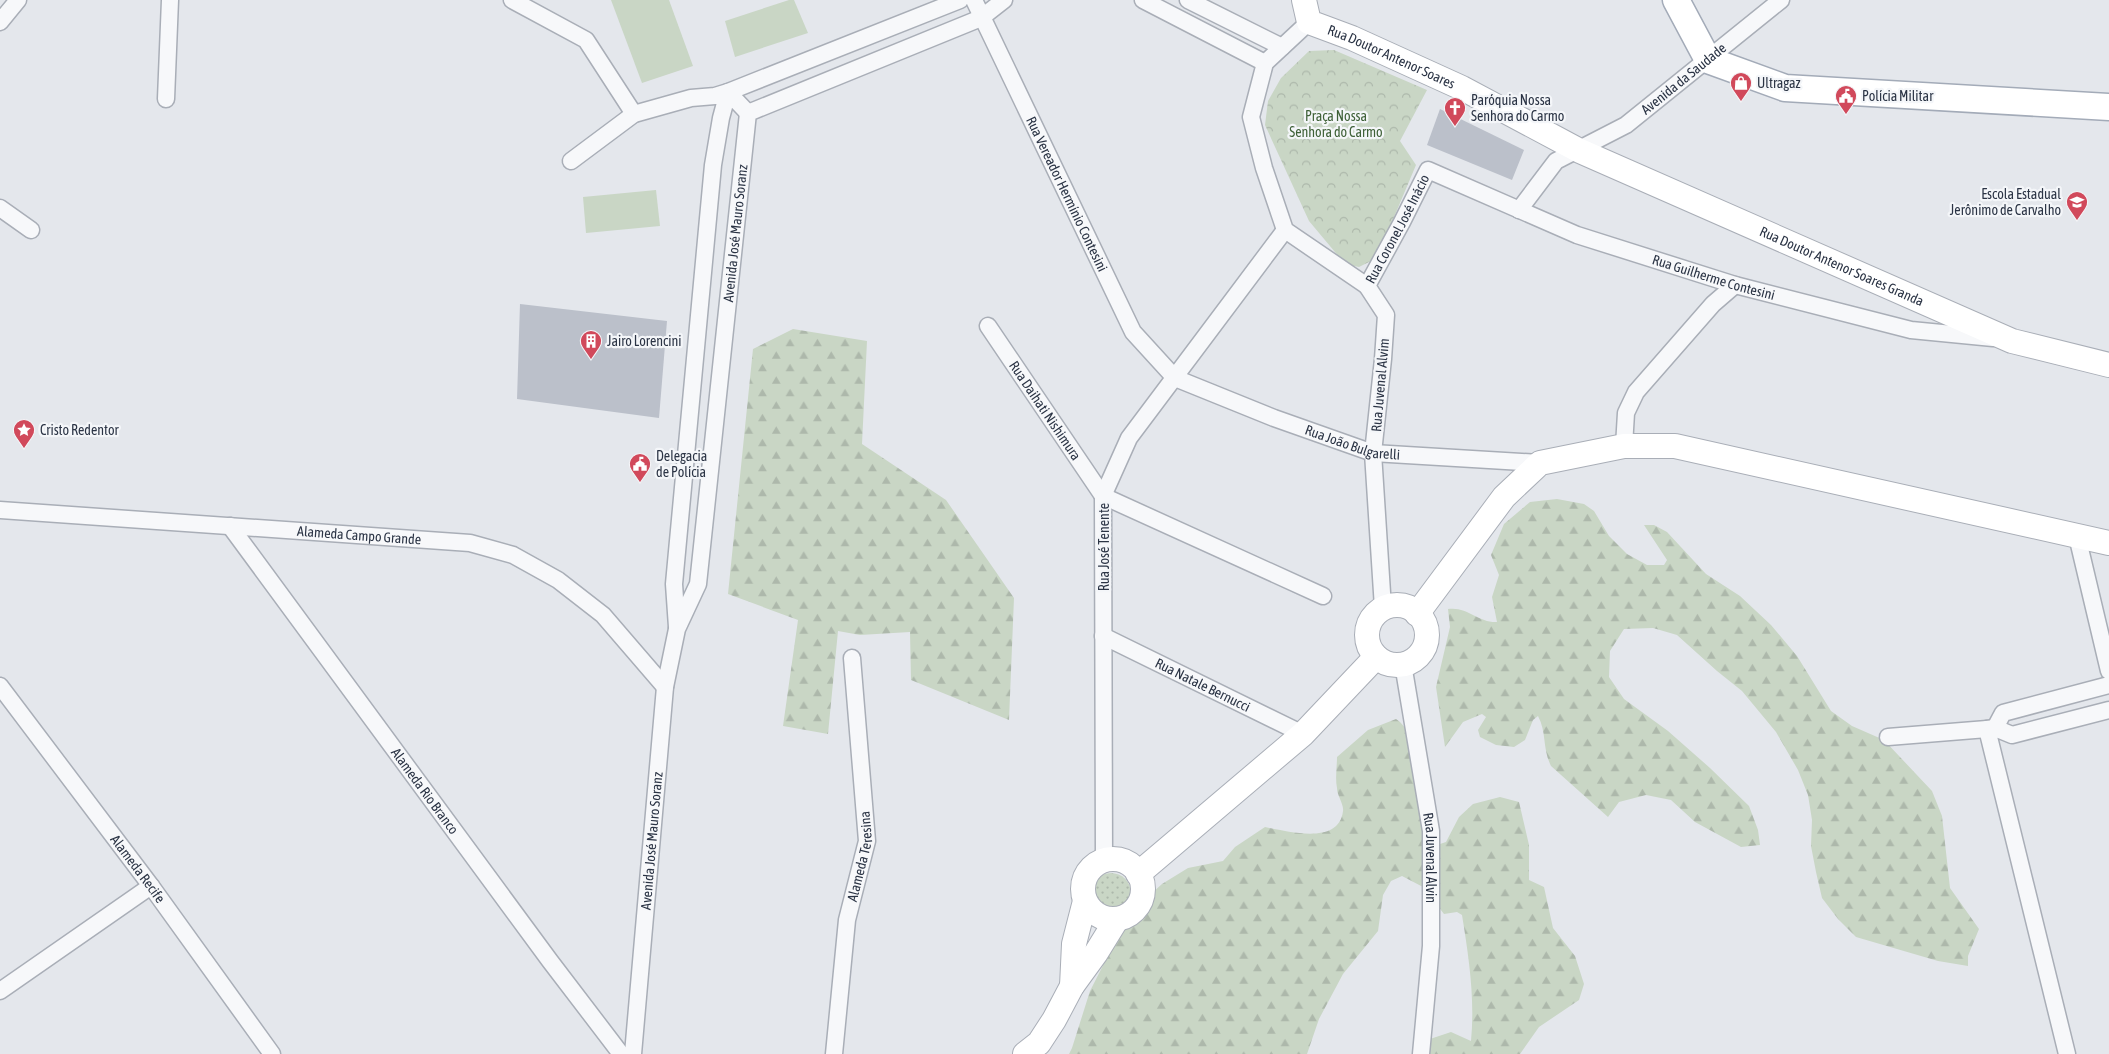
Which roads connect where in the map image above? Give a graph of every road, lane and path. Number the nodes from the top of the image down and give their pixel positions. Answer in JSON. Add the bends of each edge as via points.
{"nodes":[{"id":1,"x":18,"y":0,"type":"edge"},
{"id":2,"x":170,"y":0,"type":"edge"},
{"id":3,"x":512,"y":0,"type":"edge"},
{"id":4,"x":960,"y":0,"type":"edge"},
{"id":5,"x":974,"y":0,"type":"edge"},
{"id":6,"x":1004,"y":0,"type":"edge"},
{"id":7,"x":1188,"y":0,"type":"edge"},
{"id":8,"x":1676,"y":0,"type":"edge"},
{"id":9,"x":1781,"y":0,"type":"edge"},
{"id":10,"x":1148,"y":1,"type":"edge"},
{"id":11,"x":1307,"y":11,"type":"edge"},
{"id":12,"x":981,"y":18,"type":"junction"},
{"id":13,"x":0,"y":22,"type":"edge"},
{"id":14,"x":1282,"y":47,"type":"junction"},
{"id":15,"x":1708,"y":60,"type":"junction"},
{"id":16,"x":1265,"y":63,"type":"junction"},
{"id":17,"x":728,"y":92,"type":"junction"},
{"id":18,"x":166,"y":99,"type":"dead end"},
{"id":19,"x":2109,"y":107,"type":"edge"},
{"id":20,"x":748,"y":113,"type":"junction"},
{"id":21,"x":634,"y":114,"type":"junction"},
{"id":22,"x":1580,"y":151,"type":"junction"},
{"id":23,"x":571,"y":161,"type":"dead end"},
{"id":24,"x":1428,"y":170,"type":"joint"},
{"id":25,"x":0,"y":208,"type":"edge"},
{"id":26,"x":1519,"y":210,"type":"junction"},
{"id":27,"x":31,"y":230,"type":"dead end"},
{"id":28,"x":1285,"y":230,"type":"junction"},
{"id":29,"x":1735,"y":285,"type":"junction"},
{"id":30,"x":1367,"y":286,"type":"junction"},
{"id":31,"x":988,"y":326,"type":"dead end"},
{"id":32,"x":2012,"y":340,"type":"junction"},
{"id":33,"x":2109,"y":364,"type":"edge"},
{"id":34,"x":1176,"y":378,"type":"junction"},
{"id":35,"x":1624,"y":446,"type":"junction"},
{"id":36,"x":1373,"y":453,"type":"junction"},
{"id":37,"x":1540,"y":464,"type":"junction"},
{"id":38,"x":1104,"y":496,"type":"junction"},
{"id":39,"x":0,"y":510,"type":"edge"},
{"id":40,"x":230,"y":526,"type":"junction"},
{"id":41,"x":2077,"y":536,"type":"junction"},
{"id":42,"x":2109,"y":543,"type":"edge"},
{"id":43,"x":1324,"y":596,"type":"dead end"},
{"id":44,"x":1383,"y":608,"type":"junction"},
{"id":45,"x":1417,"y":614,"type":"junction"},
{"id":46,"x":677,"y":629,"type":"junction"},
{"id":47,"x":1103,"y":636,"type":"junction"},
{"id":48,"x":1376,"y":657,"type":"junction"},
{"id":49,"x":852,"y":658,"type":"dead end"},
{"id":50,"x":1404,"y":664,"type":"junction"},
{"id":51,"x":2109,"y":671,"type":"edge"},
{"id":52,"x":2109,"y":685,"type":"edge"},
{"id":53,"x":0,"y":686,"type":"edge"},
{"id":54,"x":665,"y":687,"type":"junction"},
{"id":55,"x":2109,"y":710,"type":"edge"},
{"id":56,"x":1991,"y":728,"type":"junction"},
{"id":57,"x":1303,"y":734,"type":"junction"},
{"id":58,"x":1888,"y":737,"type":"dead end"},
{"id":59,"x":1104,"y":861,"type":"junction"},
{"id":60,"x":1138,"y":874,"type":"junction"},
{"id":61,"x":151,"y":886,"type":"junction"},
{"id":62,"x":1085,"y":901,"type":"junction"},
{"id":63,"x":1117,"y":919,"type":"junction"},
{"id":64,"x":1072,"y":986,"type":"junction"},
{"id":65,"x":0,"y":991,"type":"edge"},
{"id":66,"x":1037,"y":1050,"type":"edge"},
{"id":67,"x":272,"y":1054,"type":"edge"},
{"id":68,"x":621,"y":1054,"type":"edge"},
{"id":69,"x":633,"y":1054,"type":"edge"},
{"id":70,"x":834,"y":1054,"type":"edge"},
{"id":71,"x":1421,"y":1054,"type":"edge"},
{"id":72,"x":2067,"y":1054,"type":"edge"}],
"edges":[{"from":1,"to":13,"type":"street"},
{"from":2,"to":18,"type":"street"},
{"from":3,"to":21,"type":"street","via":[[586,40]]},
{"from":4,"to":17,"type":"street"},
{"from":5,"to":12,"type":"street","name":"Rua Vereador Hermínio Contesini"},
{"from":6,"to":12,"type":"street"},
{"from":7,"to":14,"type":"street"},
{"from":8,"to":15,"type":"main road"},
{"from":9,"to":15,"type":"street","name":"Avenida da Saudade"},
{"from":10,"to":16,"type":"street"},
{"from":11,"to":14,"type":"street","via":[[1295,37]]},
{"from":11,"to":22,"type":"main road","name":"Rua Doutor Antenor Soares","via":[[1352,38],[1462,88]]},
{"from":12,"to":20,"type":"street"},
{"from":12,"to":34,"type":"street","name":"Rua Vereador Hermínio Contesini","via":[[1133,332]]},
{"from":14,"to":16,"type":"street"},
{"from":15,"to":19,"type":"main road","via":[[1785,88]]},
{"from":15,"to":22,"type":"street","name":"Avenida da Saudade","via":[[1626,126]]},
{"from":16,"to":28,"type":"street","via":[[1251,117]]},
{"from":17,"to":20,"type":"street"},
{"from":17,"to":21,"type":"street","via":[[691,98]]},
{"from":17,"to":46,"type":"street","name":"Avenida José Mauro Soranz","via":[[712,174],[674,584]]},
{"from":20,"to":46,"type":"street","name":"Avenida José Mauro Soranz","via":[[698,584]]},
{"from":21,"to":23,"type":"street"},
{"from":22,"to":26,"type":"street","name":"Avenida da Saudade","via":[[1556,162]]},
{"from":22,"to":32,"type":"main road","name":"Rua Doutor Antenor Soares Granda"},
{"from":24,"to":26,"type":"street","name":"Rua Guilherme Contesini"},
{"from":24,"to":30,"type":"street","name":"Rua Coronel José Inácio"},
{"from":25,"to":27,"type":"street"},
{"from":26,"to":29,"type":"street","name":"Rua Guilherme Contesini","via":[[1578,235]]},
{"from":28,"to":30,"type":"street","name":"Rua Coronel José Inácio"},
{"from":28,"to":34,"type":"street","name":"Rua José Tenente"},
{"from":29,"to":32,"type":"street","name":"Rua Guilherme Contesini","via":[[1911,330]]},
{"from":29,"to":35,"type":"street","via":[[1713,304],[1636,392],[1626,413]]},
{"from":30,"to":36,"type":"street","name":"Rua Juvenal Alvim","via":[[1386,315]]},
{"from":31,"to":38,"type":"street","name":"Rua Daihati Nishimura"},
{"from":32,"to":33,"type":"main road","name":"Rua Doutor Antenor Soares Granda"},
{"from":34,"to":36,"type":"street","name":"Rua João Bulgarelli","via":[[1274,418]]},
{"from":34,"to":38,"type":"street","name":"Rua José Tenente","via":[[1130,438]]},
{"from":35,"to":37,"type":"main road"},
{"from":35,"to":41,"type":"main road","via":[[1675,446]]},
{"from":36,"to":37,"type":"street","name":"Rua João Bulgarelli"},
{"from":36,"to":44,"type":"street","name":"Rua Juvenal Alvim"},
{"from":37,"to":45,"type":"main road","via":[[1504,497]]},
{"from":38,"to":43,"type":"street"},
{"from":38,"to":47,"type":"street","name":"Rua José Tenente"},
{"from":39,"to":40,"type":"street","name":"Alameda Campo Grande"},
{"from":40,"to":54,"type":"street","name":"Alameda Campo Grande","via":[[470,543],[513,555],[558,580],[603,615]]},
{"from":40,"to":68,"type":"street","name":"Alameda Rio Branco"},
{"from":41,"to":42,"type":"main road"},
{"from":41,"to":51,"type":"street"},
{"from":44,"to":45,"type":"main road","via":[[1402,605]]},
{"from":44,"to":48,"type":"main road","via":[[1375,614],[1367,631],[1370,649]]},
{"from":45,"to":50,"type":"main road","via":[[1425,624],[1426,644],[1421,653]]},
{"from":46,"to":54,"type":"street","name":"Avenida José Mauro Soranz"},
{"from":47,"to":57,"type":"street","name":"Rua Natale Bernucci"},
{"from":47,"to":59,"type":"street","name":"Rua José Tenente"},
{"from":48,"to":50,"type":"main road","via":[[1393,665]]},
{"from":48,"to":57,"type":"main road"},
{"from":49,"to":70,"type":"street","name":"Alameda Teresina","via":[[867,842],[848,920]]},
{"from":50,"to":71,"type":"street","name":"Rua Juvenal Alvin","via":[[1431,831],[1431,946]]},
{"from":52,"to":56,"type":"street","via":[[2003,713]]},
{"from":53,"to":61,"type":"street","name":"Alameda Recife"},
{"from":54,"to":69,"type":"street","name":"Avenida José Mauro Soranz"},
{"from":55,"to":56,"type":"street","via":[[2012,735]]},
{"from":56,"to":58,"type":"street"},
{"from":56,"to":72,"type":"street"},
{"from":57,"to":60,"type":"main road"},
{"from":59,"to":60,"type":"main road","via":[[1124,861]]},
{"from":59,"to":62,"type":"main road","via":[[1088,872],[1082,891]]},
{"from":60,"to":63,"type":"main road","via":[[1143,893],[1140,902],[1127,916]]},
{"from":61,"to":65,"type":"street"},
{"from":61,"to":67,"type":"street","name":"Alameda Recife"},
{"from":62,"to":63,"type":"main road","via":[[1098,916]]},
{"from":62,"to":64,"type":"main road","via":[[1074,944]]},
{"from":63,"to":64,"type":"main road"},
{"from":64,"to":66,"type":"main road"}]}
